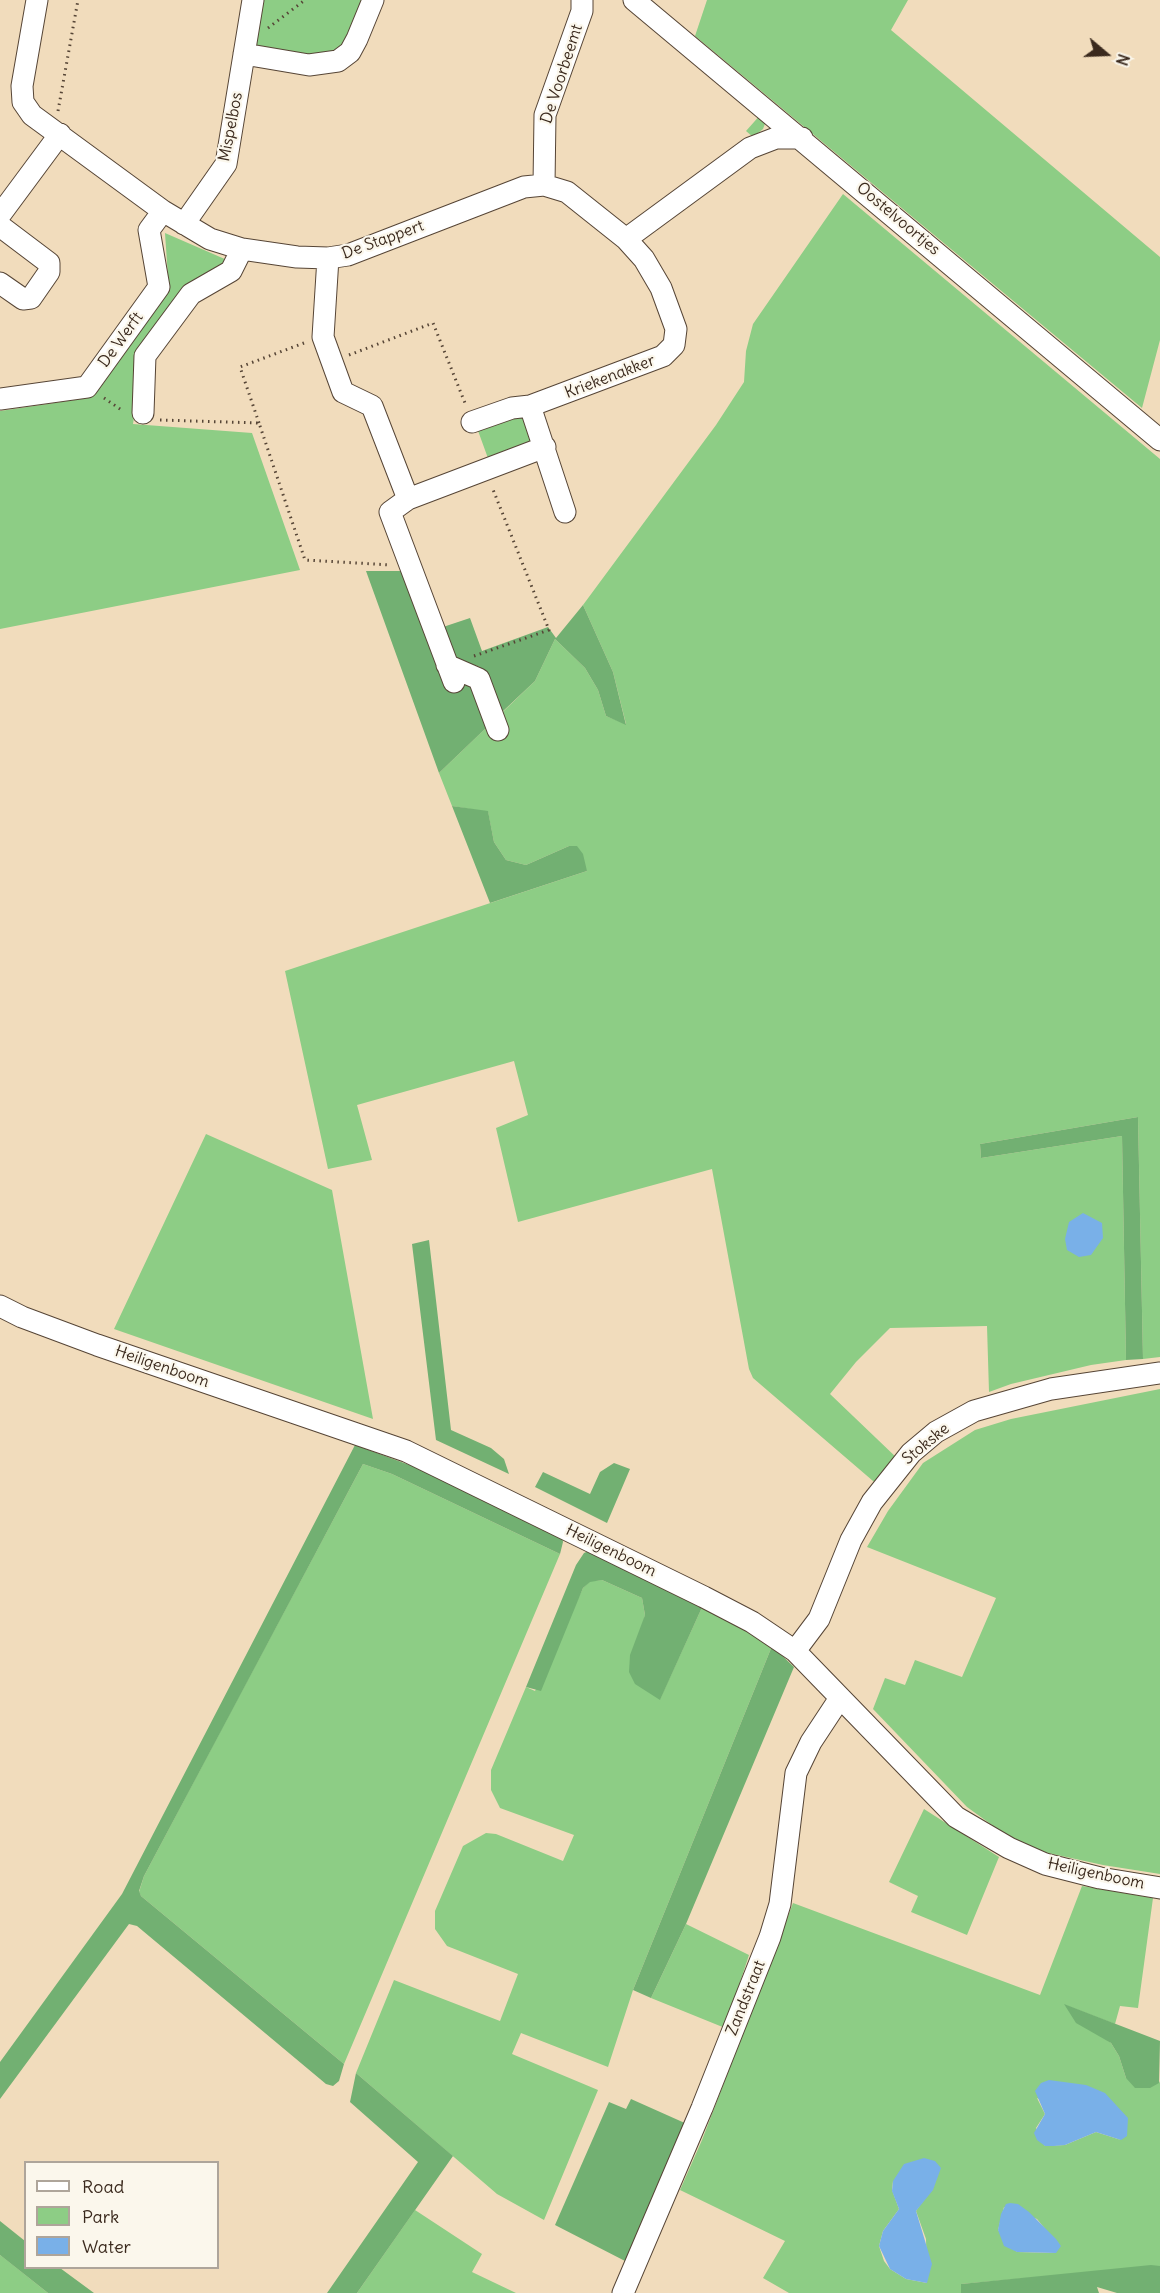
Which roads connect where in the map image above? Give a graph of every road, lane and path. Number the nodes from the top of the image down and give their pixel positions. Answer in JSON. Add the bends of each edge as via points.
{"nodes":[{"id":1,"x":37,"y":0,"type":"edge"},
{"id":2,"x":78,"y":0,"type":"edge"},
{"id":3,"x":253,"y":0,"type":"edge"},
{"id":4,"x":305,"y":0,"type":"edge"},
{"id":5,"x":373,"y":0,"type":"edge"},
{"id":6,"x":582,"y":0,"type":"edge"},
{"id":7,"x":634,"y":0,"type":"edge"},
{"id":8,"x":245,"y":49,"type":"junction"},
{"id":9,"x":55,"y":131,"type":"junction"},
{"id":10,"x":802,"y":138,"type":"junction"},
{"id":11,"x":544,"y":185,"type":"junction"},
{"id":12,"x":163,"y":211,"type":"junction"},
{"id":13,"x":0,"y":215,"type":"edge"},
{"id":14,"x":184,"y":224,"type":"junction"},
{"id":15,"x":0,"y":226,"type":"edge"},
{"id":16,"x":626,"y":239,"type":"junction"},
{"id":17,"x":242,"y":249,"type":"junction"},
{"id":18,"x":328,"y":258,"type":"junction"},
{"id":19,"x":0,"y":283,"type":"edge"},
{"id":20,"x":322,"y":336,"type":"junction"},
{"id":21,"x":332,"y":362,"type":"junction"},
{"id":22,"x":87,"y":387,"type":"junction"},
{"id":23,"x":0,"y":399,"type":"edge"},
{"id":24,"x":530,"y":406,"type":"junction"},
{"id":25,"x":142,"y":416,"type":"junction"},
{"id":26,"x":472,"y":422,"type":"joint"},
{"id":27,"x":259,"y":423,"type":"junction"},
{"id":28,"x":1160,"y":440,"type":"edge"},
{"id":29,"x":545,"y":447,"type":"junction"},
{"id":30,"x":485,"y":471,"type":"junction"},
{"id":31,"x":408,"y":499,"type":"junction"},
{"id":32,"x":565,"y":512,"type":"dead end"},
{"id":33,"x":408,"y":557,"type":"junction"},
{"id":34,"x":451,"y":674,"type":"junction"},
{"id":35,"x":498,"y":730,"type":"dead end"},
{"id":36,"x":0,"y":1306,"type":"edge"},
{"id":37,"x":1160,"y":1373,"type":"edge"},
{"id":38,"x":795,"y":1651,"type":"junction"},
{"id":39,"x":840,"y":1698,"type":"junction"},
{"id":40,"x":1160,"y":1888,"type":"edge"},
{"id":41,"x":623,"y":2293,"type":"edge"}],
"edges":[{"from":1,"to":9,"type":"street","name":"De Stappert","via":[[22,86],[23,102],[32,115]]},
{"from":2,"to":9,"type":"path"},
{"from":3,"to":8,"type":"street","name":"Mispelbos"},
{"from":4,"to":8,"type":"path"},
{"from":5,"to":8,"type":"street","via":[[354,45],[338,61],[309,65]]},
{"from":6,"to":11,"type":"street","name":"De Voorbeemt","via":[[582,11],[545,115]]},
{"from":7,"to":10,"type":"street","name":"Oostelvoortjes"},
{"from":8,"to":14,"type":"street","name":"Mispelbos","via":[[226,164]]},
{"from":9,"to":12,"type":"street","name":"De Stappert"},
{"from":9,"to":13,"type":"street"},
{"from":10,"to":16,"type":"street","via":[[776,138],[750,148]]},
{"from":10,"to":28,"type":"street","name":"Oostelvoortjes"},
{"from":11,"to":16,"type":"street","via":[[567,192]]},
{"from":11,"to":18,"type":"street","name":"De Stappert","via":[[524,186],[348,255]]},
{"from":12,"to":14,"type":"street","name":"De Stappert"},
{"from":12,"to":22,"type":"street","name":"De Werft","via":[[149,230],[159,287]]},
{"from":14,"to":17,"type":"street","name":"De Stappert","via":[[210,239]]},
{"from":15,"to":19,"type":"street","via":[[49,263],[49,272],[31,298],[23,299]]},
{"from":16,"to":24,"type":"street","name":"Kriekenakker","via":[[644,259],[661,288],[676,329],[674,345],[663,356]]},
{"from":17,"to":18,"type":"street","name":"De Stappert"},
{"from":17,"to":25,"type":"street","name":"De Werft","via":[[231,271],[191,294],[146,356]]},
{"from":18,"to":20,"type":"street"},
{"from":20,"to":21,"type":"street"},
{"from":20,"to":27,"type":"path","via":[[240,367]]},
{"from":21,"to":26,"type":"path","via":[[433,323]]},
{"from":21,"to":31,"type":"street","via":[[343,392],[372,405]]},
{"from":22,"to":23,"type":"street"},
{"from":22,"to":25,"type":"path"},
{"from":24,"to":26,"type":"street","name":"Kriekenakker"},
{"from":24,"to":29,"type":"street"},
{"from":25,"to":27,"type":"path"},
{"from":27,"to":33,"type":"path","via":[[305,560],[390,565]]},
{"from":29,"to":30,"type":"street"},
{"from":29,"to":32,"type":"street"},
{"from":30,"to":31,"type":"street"},
{"from":30,"to":34,"type":"path","via":[[549,630]]},
{"from":31,"to":33,"type":"street","via":[[390,512]]},
{"from":33,"to":34,"type":"street"},
{"from":34,"to":35,"type":"street","via":[[479,679]]},
{"from":36,"to":38,"type":"street","name":"Heiligenboom","via":[[97,1345],[406,1451],[704,1597]]},
{"from":37,"to":38,"type":"street","name":"Stokske","via":[[1051,1389],[974,1411],[936,1432],[911,1453],[872,1502],[851,1540],[819,1619]]},
{"from":38,"to":39,"type":"street","name":"Heiligenboom"},
{"from":39,"to":40,"type":"street","name":"Heiligenboom","via":[[956,1817],[1044,1864]]},
{"from":39,"to":41,"type":"street","name":"Zandstraat","via":[[796,1773],[780,1904],[770,1937]]}]}
